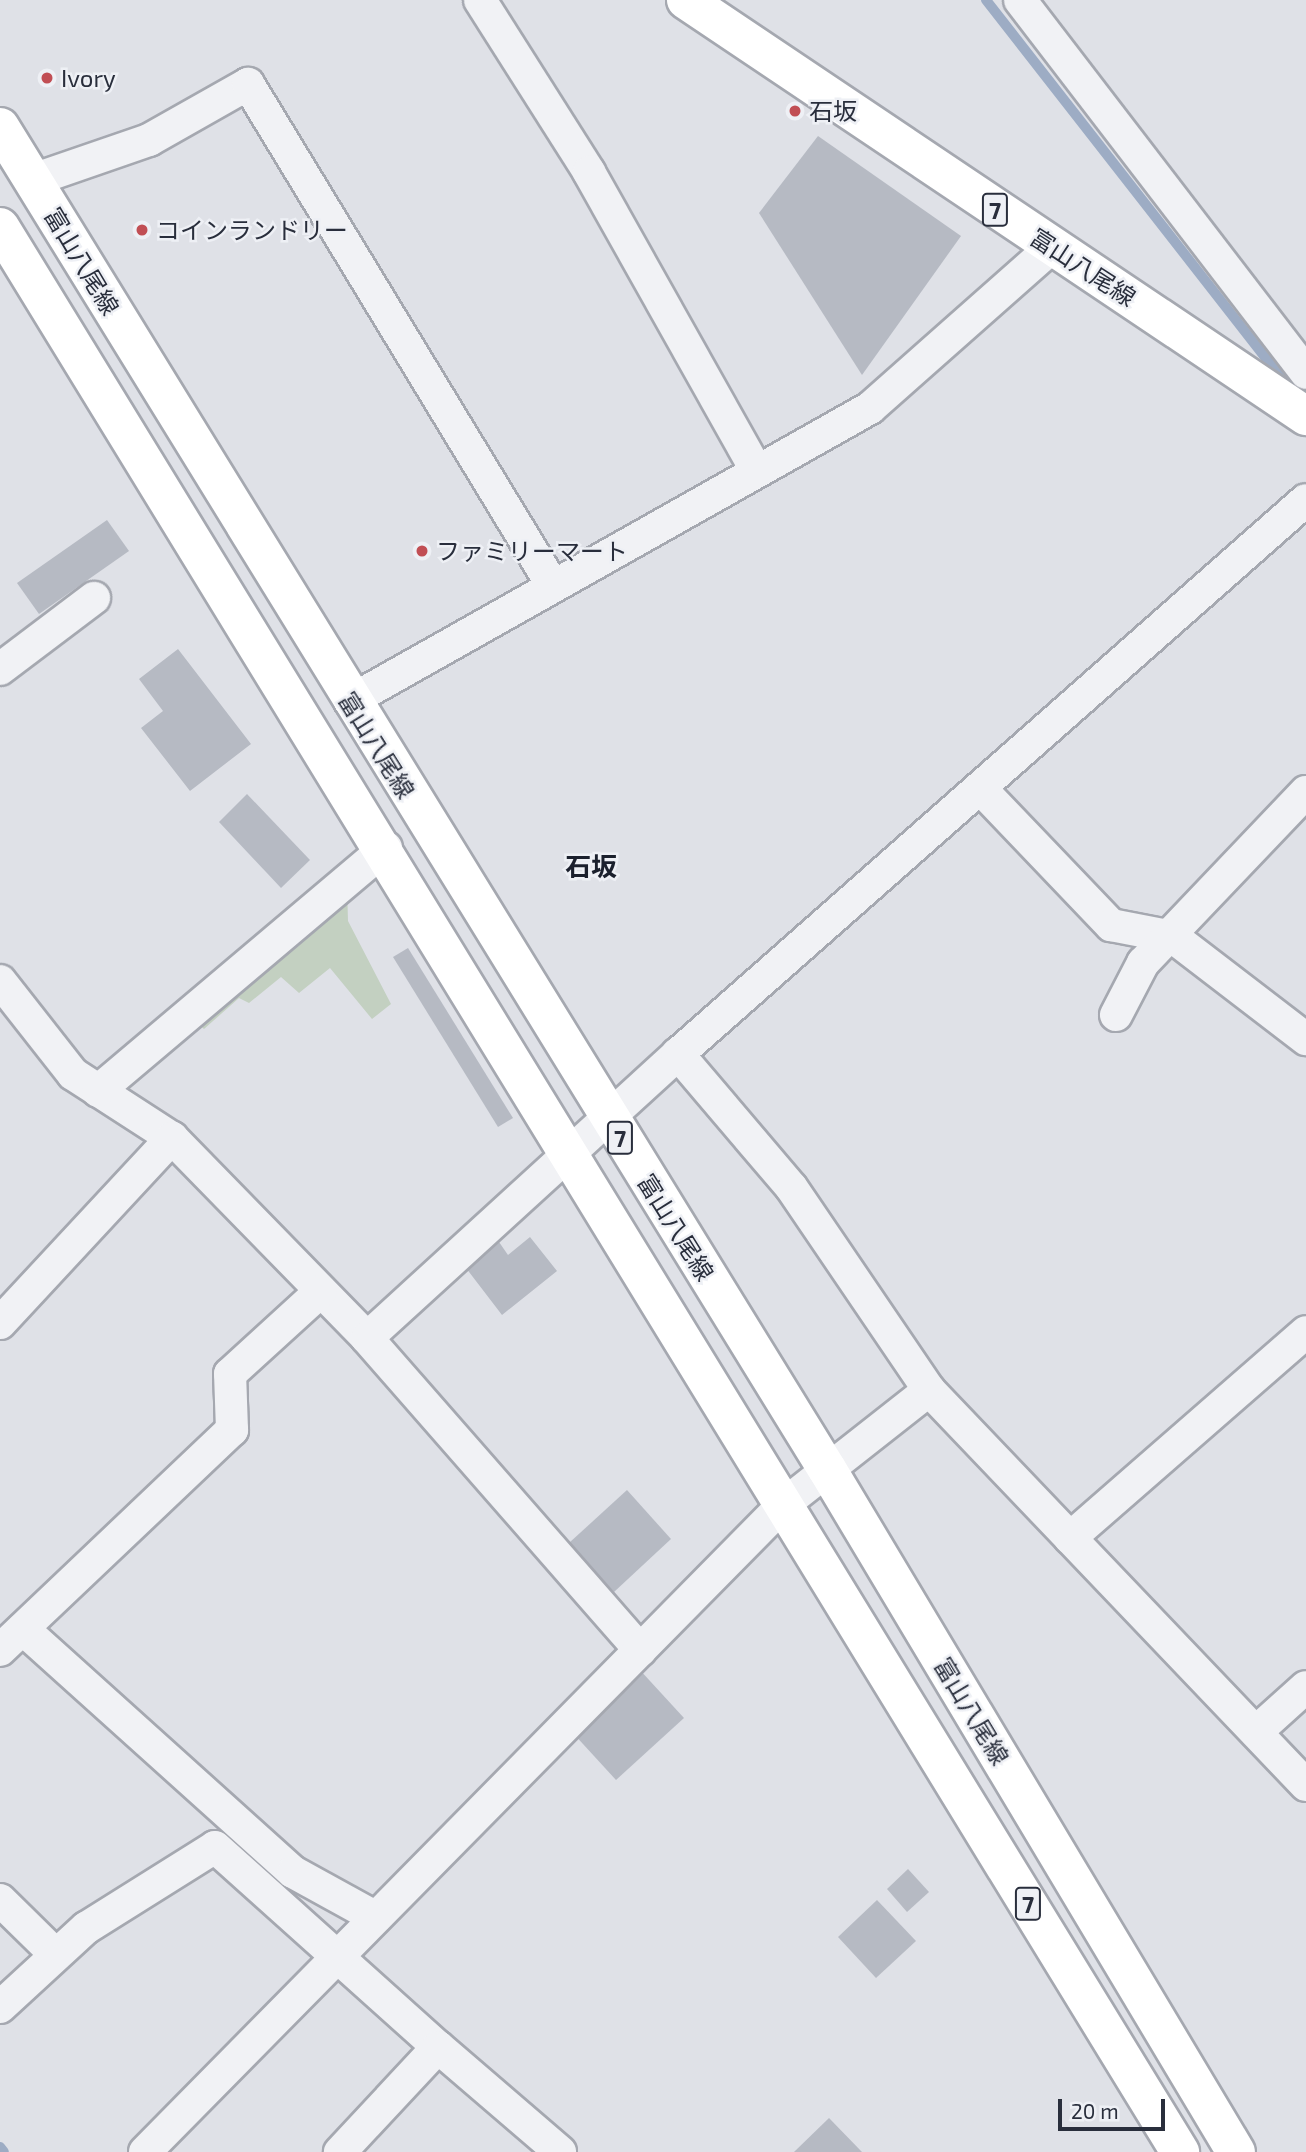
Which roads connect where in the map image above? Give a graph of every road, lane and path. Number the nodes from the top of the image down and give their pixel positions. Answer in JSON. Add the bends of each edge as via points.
{"nodes":[{"id":1,"x":480,"y":0,"type":"edge"},
{"id":2,"x":686,"y":0,"type":"edge"},
{"id":3,"x":1020,"y":0,"type":"edge"},
{"id":4,"x":0,"y":127,"type":"edge"},
{"id":5,"x":33,"y":180,"type":"junction"},
{"id":6,"x":0,"y":228,"type":"edge"},
{"id":7,"x":1053,"y":246,"type":"junction"},
{"id":8,"x":1306,"y":373,"type":"edge"},
{"id":9,"x":1306,"y":416,"type":"edge"},
{"id":10,"x":757,"y":471,"type":"junction"},
{"id":11,"x":1306,"y":500,"type":"edge"},
{"id":12,"x":553,"y":586,"type":"junction"},
{"id":13,"x":94,"y":598,"type":"dead end"},
{"id":14,"x":0,"y":669,"type":"edge"},
{"id":15,"x":349,"y":701,"type":"junction"},
{"id":16,"x":980,"y":788,"type":"junction"},
{"id":17,"x":1306,"y":792,"type":"edge"},
{"id":18,"x":386,"y":848,"type":"junction"},
{"id":19,"x":1173,"y":937,"type":"junction"},
{"id":20,"x":0,"y":981,"type":"edge"},
{"id":21,"x":1116,"y":1015,"type":"dead end"},
{"id":22,"x":1306,"y":1039,"type":"edge"},
{"id":23,"x":678,"y":1054,"type":"junction"},
{"id":24,"x":98,"y":1090,"type":"junction"},
{"id":25,"x":608,"y":1119,"type":"junction"},
{"id":26,"x":172,"y":1138,"type":"junction"},
{"id":27,"x":567,"y":1156,"type":"junction"},
{"id":28,"x":321,"y":1291,"type":"junction"},
{"id":29,"x":0,"y":1323,"type":"edge"},
{"id":30,"x":1306,"y":1332,"type":"edge"},
{"id":31,"x":367,"y":1338,"type":"junction"},
{"id":32,"x":929,"y":1390,"type":"junction"},
{"id":33,"x":827,"y":1469,"type":"junction"},
{"id":34,"x":783,"y":1504,"type":"junction"},
{"id":35,"x":1070,"y":1538,"type":"junction"},
{"id":36,"x":23,"y":1629,"type":"junction"},
{"id":37,"x":0,"y":1650,"type":"edge"},
{"id":38,"x":640,"y":1650,"type":"junction"},
{"id":39,"x":1306,"y":1687,"type":"edge"},
{"id":40,"x":1256,"y":1732,"type":"junction"},
{"id":41,"x":1306,"y":1785,"type":"edge"},
{"id":42,"x":0,"y":1900,"type":"edge"},
{"id":43,"x":375,"y":1917,"type":"junction"},
{"id":44,"x":337,"y":1954,"type":"junction"},
{"id":45,"x":56,"y":1955,"type":"junction"},
{"id":46,"x":0,"y":2007,"type":"edge"},
{"id":47,"x":438,"y":2048,"type":"junction"},
{"id":48,"x":145,"y":2152,"type":"edge"},
{"id":49,"x":340,"y":2152,"type":"edge"},
{"id":50,"x":560,"y":2152,"type":"edge"},
{"id":51,"x":1180,"y":2152,"type":"edge"},
{"id":52,"x":1236,"y":2152,"type":"edge"}],
"edges":[{"from":1,"to":10,"type":"street","via":[[589,172]]},
{"from":2,"to":7,"type":"main road","name":"富山八尾線","number":"7"},
{"from":3,"to":8,"type":"street"},
{"from":4,"to":5,"type":"main road","name":"富山八尾線","number":"7"},
{"from":5,"to":12,"type":"street","via":[[149,140],[248,84]]},
{"from":5,"to":15,"type":"main road","name":"富山八尾線","number":"7"},
{"from":6,"to":18,"type":"main road","name":"富山八尾線","number":"7"},
{"from":7,"to":9,"type":"main road","name":"富山八尾線","number":"7"},
{"from":7,"to":10,"type":"street","via":[[870,408]]},
{"from":10,"to":12,"type":"street"},
{"from":11,"to":16,"type":"street"},
{"from":12,"to":15,"type":"street"},
{"from":13,"to":14,"type":"street"},
{"from":15,"to":25,"type":"main road","name":"富山八尾線","number":"7"},
{"from":16,"to":19,"type":"street","via":[[1111,925]]},
{"from":16,"to":23,"type":"street"},
{"from":17,"to":19,"type":"street"},
{"from":18,"to":24,"type":"street"},
{"from":18,"to":27,"type":"main road","name":"富山八尾線","number":"7"},
{"from":19,"to":21,"type":"street","via":[[1143,963]]},
{"from":19,"to":22,"type":"street"},
{"from":20,"to":24,"type":"street","via":[[73,1074]]},
{"from":23,"to":25,"type":"street"},
{"from":23,"to":32,"type":"street","via":[[791,1187]]},
{"from":24,"to":26,"type":"street"},
{"from":25,"to":27,"type":"street"},
{"from":25,"to":33,"type":"main road","name":"富山八尾線","number":"7"},
{"from":26,"to":28,"type":"street"},
{"from":26,"to":29,"type":"street"},
{"from":27,"to":31,"type":"street"},
{"from":27,"to":34,"type":"main road","name":"富山八尾線","number":"7"},
{"from":28,"to":31,"type":"street"},
{"from":28,"to":36,"type":"street","via":[[230,1374],[232,1430]]},
{"from":30,"to":35,"type":"street"},
{"from":31,"to":38,"type":"street"},
{"from":32,"to":33,"type":"street"},
{"from":32,"to":35,"type":"street"},
{"from":33,"to":34,"type":"street"},
{"from":33,"to":52,"type":"main road","name":"富山八尾線","number":"7"},
{"from":34,"to":38,"type":"street"},
{"from":34,"to":51,"type":"main road","name":"富山八尾線","number":"7"},
{"from":35,"to":40,"type":"street"},
{"from":36,"to":37,"type":"street"},
{"from":36,"to":43,"type":"street","via":[[293,1872]]},
{"from":38,"to":43,"type":"street"},
{"from":39,"to":40,"type":"street"},
{"from":40,"to":41,"type":"street"},
{"from":42,"to":45,"type":"street"},
{"from":43,"to":44,"type":"street"},
{"from":44,"to":45,"type":"street","via":[[215,1847],[86,1928]]},
{"from":44,"to":47,"type":"street"},
{"from":44,"to":48,"type":"street"},
{"from":45,"to":46,"type":"street"},
{"from":47,"to":49,"type":"street"},
{"from":47,"to":50,"type":"street"}]}
